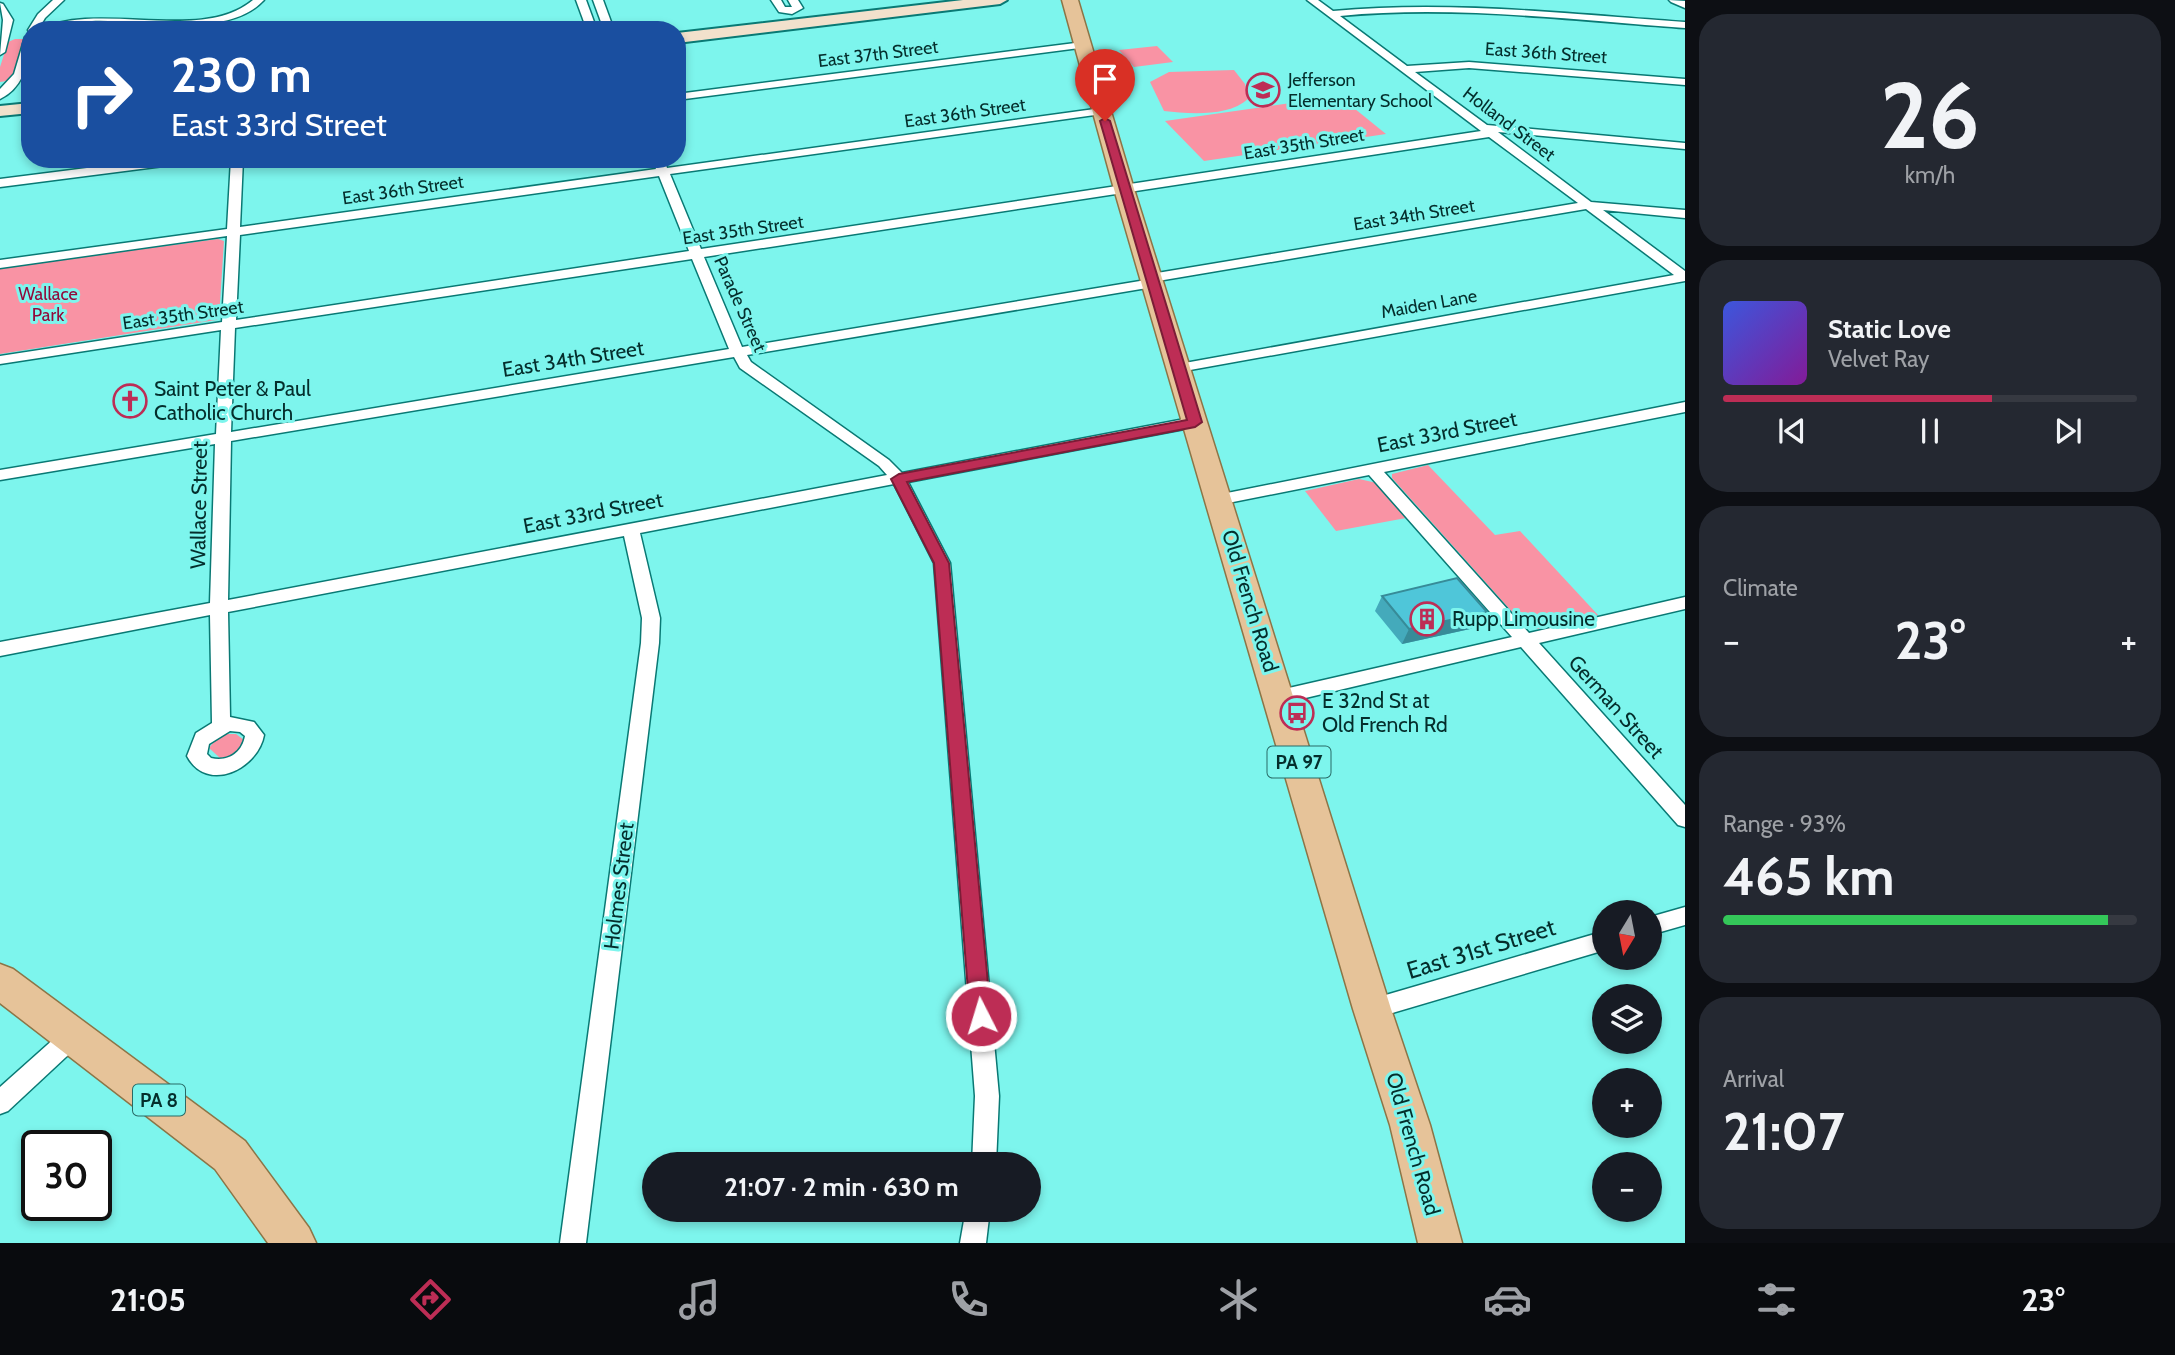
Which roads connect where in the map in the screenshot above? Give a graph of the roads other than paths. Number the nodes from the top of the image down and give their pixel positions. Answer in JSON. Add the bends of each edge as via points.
{"nodes":[{"id":1,"x":59,"y":0,"type":"edge"},
{"id":2,"x":259,"y":0,"type":"edge"},
{"id":3,"x":581,"y":0,"type":"edge"},
{"id":4,"x":598,"y":0,"type":"edge"},
{"id":5,"x":776,"y":0,"type":"edge"},
{"id":6,"x":941,"y":0,"type":"edge"},
{"id":7,"x":1000,"y":0,"type":"edge"},
{"id":8,"x":1070,"y":0,"type":"edge"},
{"id":9,"x":1312,"y":0,"type":"edge"},
{"id":10,"x":1674,"y":0,"type":"edge"},
{"id":11,"x":955,"y":2,"type":"edge"},
{"id":12,"x":0,"y":5,"type":"edge"},
{"id":13,"x":1685,"y":5,"type":"edge"},
{"id":14,"x":795,"y":13,"type":"edge"},
{"id":15,"x":1331,"y":14,"type":"junction"},
{"id":16,"x":38,"y":21,"type":"edge"},
{"id":17,"x":72,"y":21,"type":"edge"},
{"id":18,"x":589,"y":21,"type":"edge"},
{"id":19,"x":606,"y":21,"type":"edge"},
{"id":20,"x":1685,"y":25,"type":"edge"},
{"id":21,"x":686,"y":31,"type":"edge"},
{"id":22,"x":21,"y":35,"type":"edge"},
{"id":23,"x":2,"y":36,"type":"edge"},
{"id":24,"x":686,"y":36,"type":"edge"},
{"id":25,"x":1083,"y":46,"type":"junction"},
{"id":26,"x":0,"y":52,"type":"edge"},
{"id":27,"x":21,"y":68,"type":"edge"},
{"id":28,"x":1405,"y":69,"type":"junction"},
{"id":29,"x":1685,"y":82,"type":"edge"},
{"id":30,"x":0,"y":96,"type":"edge"},
{"id":31,"x":686,"y":96,"type":"edge"},
{"id":32,"x":21,"y":109,"type":"edge"},
{"id":33,"x":0,"y":111,"type":"edge"},
{"id":34,"x":1102,"y":111,"type":"junction"},
{"id":35,"x":21,"y":116,"type":"edge"},
{"id":36,"x":0,"y":119,"type":"edge"},
{"id":37,"x":1488,"y":131,"type":"junction"},
{"id":38,"x":1685,"y":145,"type":"edge"},
{"id":39,"x":686,"y":163,"type":"edge"},
{"id":40,"x":117,"y":168,"type":"edge"},
{"id":41,"x":237,"y":168,"type":"edge"},
{"id":42,"x":648,"y":168,"type":"edge"},
{"id":43,"x":662,"y":168,"type":"edge"},
{"id":44,"x":0,"y":183,"type":"edge"},
{"id":45,"x":1124,"y":189,"type":"junction"},
{"id":46,"x":1588,"y":205,"type":"junction"},
{"id":47,"x":1685,"y":214,"type":"edge"},
{"id":48,"x":234,"y":231,"type":"junction"},
{"id":49,"x":697,"y":255,"type":"junction"},
{"id":50,"x":0,"y":264,"type":"edge"},
{"id":51,"x":1685,"y":277,"type":"edge"},
{"id":52,"x":1152,"y":281,"type":"junction"},
{"id":53,"x":230,"y":326,"type":"junction"},
{"id":54,"x":738,"y":352,"type":"junction"},
{"id":55,"x":0,"y":360,"type":"edge"},
{"id":56,"x":1179,"y":368,"type":"junction"},
{"id":57,"x":1685,"y":407,"type":"edge"},
{"id":58,"x":1195,"y":422,"type":"junction"},
{"id":59,"x":223,"y":438,"type":"junction"},
{"id":60,"x":1373,"y":470,"type":"junction"},
{"id":61,"x":0,"y":475,"type":"edge"},
{"id":62,"x":899,"y":479,"type":"junction"},
{"id":63,"x":1218,"y":500,"type":"junction"},
{"id":64,"x":631,"y":530,"type":"junction"},
{"id":65,"x":1685,"y":603,"type":"edge"},
{"id":66,"x":219,"y":607,"type":"junction"},
{"id":67,"x":1526,"y":640,"type":"junction"},
{"id":68,"x":0,"y":649,"type":"edge"},
{"id":69,"x":1280,"y":697,"type":"junction"},
{"id":70,"x":221,"y":726,"type":"dead end"},
{"id":71,"x":1685,"y":819,"type":"edge"},
{"id":72,"x":1685,"y":916,"type":"edge"},
{"id":73,"x":1662,"y":923,"type":"edge"},
{"id":74,"x":1592,"y":944,"type":"edge"},
{"id":75,"x":0,"y":981,"type":"edge"},
{"id":76,"x":1372,"y":1009,"type":"junction"},
{"id":77,"x":74,"y":1036,"type":"junction"},
{"id":78,"x":0,"y":1102,"type":"edge"},
{"id":79,"x":985,"y":1152,"type":"edge"},
{"id":80,"x":976,"y":1222,"type":"edge"},
{"id":81,"x":294,"y":1243,"type":"edge"},
{"id":82,"x":573,"y":1243,"type":"edge"},
{"id":83,"x":973,"y":1243,"type":"edge"},
{"id":84,"x":1440,"y":1243,"type":"edge"}],
"edges":[{"from":1,"to":16,"type":"street"},
{"from":2,"to":17,"type":"street","via":[[246,13],[235,16]]},
{"from":3,"to":18,"type":"street"},
{"from":4,"to":19,"type":"street"},
{"from":5,"to":14,"type":"street","via":[[782,10]]},
{"from":6,"to":14,"type":"main road"},
{"from":7,"to":11,"type":"main road"},
{"from":8,"to":25,"type":"main road","name":"Old French Road","number":"PA 97"},
{"from":9,"to":15,"type":"street","name":"Holland Street"},
{"from":10,"to":13,"type":"street"},
{"from":11,"to":14,"type":"main road"},
{"from":12,"to":23,"type":"street","via":[[8,20]]},
{"from":14,"to":21,"type":"main road"},
{"from":14,"to":24,"type":"main road"},
{"from":15,"to":20,"type":"street","via":[[1441,9]]},
{"from":15,"to":28,"type":"street","name":"Holland Street"},
{"from":22,"to":23,"type":"street"},
{"from":23,"to":26,"type":"street"},
{"from":25,"to":31,"type":"street","name":"East 37th Street"},
{"from":25,"to":34,"type":"main road","name":"Old French Road","number":"PA 97"},
{"from":27,"to":30,"type":"street"},
{"from":28,"to":29,"type":"street","name":"East 36th Street","via":[[1486,66]]},
{"from":28,"to":37,"type":"street","name":"Holland Street"},
{"from":32,"to":33,"type":"main road"},
{"from":34,"to":39,"type":"street","name":"East 36th Street"},
{"from":34,"to":45,"type":"main road","name":"Old French Road","number":"PA 97"},
{"from":35,"to":36,"type":"main road"},
{"from":37,"to":38,"type":"street","name":"East 35th Street"},
{"from":37,"to":45,"type":"street","name":"East 35th Street"},
{"from":37,"to":46,"type":"street","name":"Holland Street"},
{"from":40,"to":44,"type":"street"},
{"from":41,"to":48,"type":"street","name":"Wallace Street"},
{"from":42,"to":48,"type":"street","name":"East 36th Street"},
{"from":43,"to":49,"type":"street","name":"Parade Street"},
{"from":45,"to":49,"type":"street","name":"East 35th Street"},
{"from":45,"to":52,"type":"main road","name":"Old French Road","number":"PA 97"},
{"from":46,"to":47,"type":"street","name":"East 34th Street"},
{"from":46,"to":51,"type":"street","name":"Holland Street"},
{"from":46,"to":52,"type":"street","name":"East 34th Street"},
{"from":48,"to":50,"type":"street","name":"East 36th Street"},
{"from":48,"to":53,"type":"street","name":"Wallace Street"},
{"from":49,"to":53,"type":"street","name":"East 35th Street"},
{"from":49,"to":54,"type":"street","name":"Parade Street"},
{"from":51,"to":56,"type":"street","name":"Maiden Lane"},
{"from":52,"to":54,"type":"street","name":"East 34th Street"},
{"from":52,"to":56,"type":"main road","name":"Old French Road","number":"PA 97"},
{"from":53,"to":55,"type":"street","name":"East 35th Street"},
{"from":53,"to":59,"type":"street","name":"Wallace Street"},
{"from":54,"to":59,"type":"street","name":"East 34th Street"},
{"from":54,"to":62,"type":"street","name":"Parade Street","via":[[745,365],[848,436]]},
{"from":56,"to":58,"type":"main road","name":"Old French Road","number":"PA 97"},
{"from":57,"to":60,"type":"street","name":"East 33rd Street"},
{"from":58,"to":62,"type":"street","name":"East 33rd Street"},
{"from":58,"to":63,"type":"main road","name":"Old French Road","number":"PA 97"},
{"from":59,"to":61,"type":"street","name":"East 34th Street"},
{"from":59,"to":66,"type":"street","name":"Wallace Street"},
{"from":60,"to":63,"type":"street","name":"East 33rd Street"},
{"from":60,"to":67,"type":"street","name":"German Street"},
{"from":62,"to":64,"type":"street","name":"East 33rd Street"},
{"from":62,"to":79,"type":"street","name":"Parade Street","via":[[942,563],[987,1096]]},
{"from":63,"to":69,"type":"main road","name":"Old French Road","number":"PA 97"},
{"from":64,"to":66,"type":"street","name":"East 33rd Street"},
{"from":64,"to":82,"type":"street","name":"Holmes Street","via":[[651,618],[650,643]]},
{"from":65,"to":67,"type":"street"},
{"from":66,"to":68,"type":"street","name":"East 33rd Street"},
{"from":66,"to":70,"type":"street","name":"Wallace Street"},
{"from":67,"to":69,"type":"street"},
{"from":67,"to":71,"type":"street","name":"German Street"},
{"from":69,"to":76,"type":"main road","name":"Old French Road","number":"PA 97"},
{"from":72,"to":73,"type":"street"},
{"from":74,"to":76,"type":"street","name":"East 31st Street"},
{"from":75,"to":77,"type":"main road","number":"PA 8"},
{"from":76,"to":84,"type":"main road","name":"Old French Road","number":"PA 97","via":[[1410,1125]]},
{"from":77,"to":78,"type":"street"},
{"from":77,"to":81,"type":"main road","number":"PA 8","via":[[230,1155]]},
{"from":80,"to":83,"type":"street"}]}
